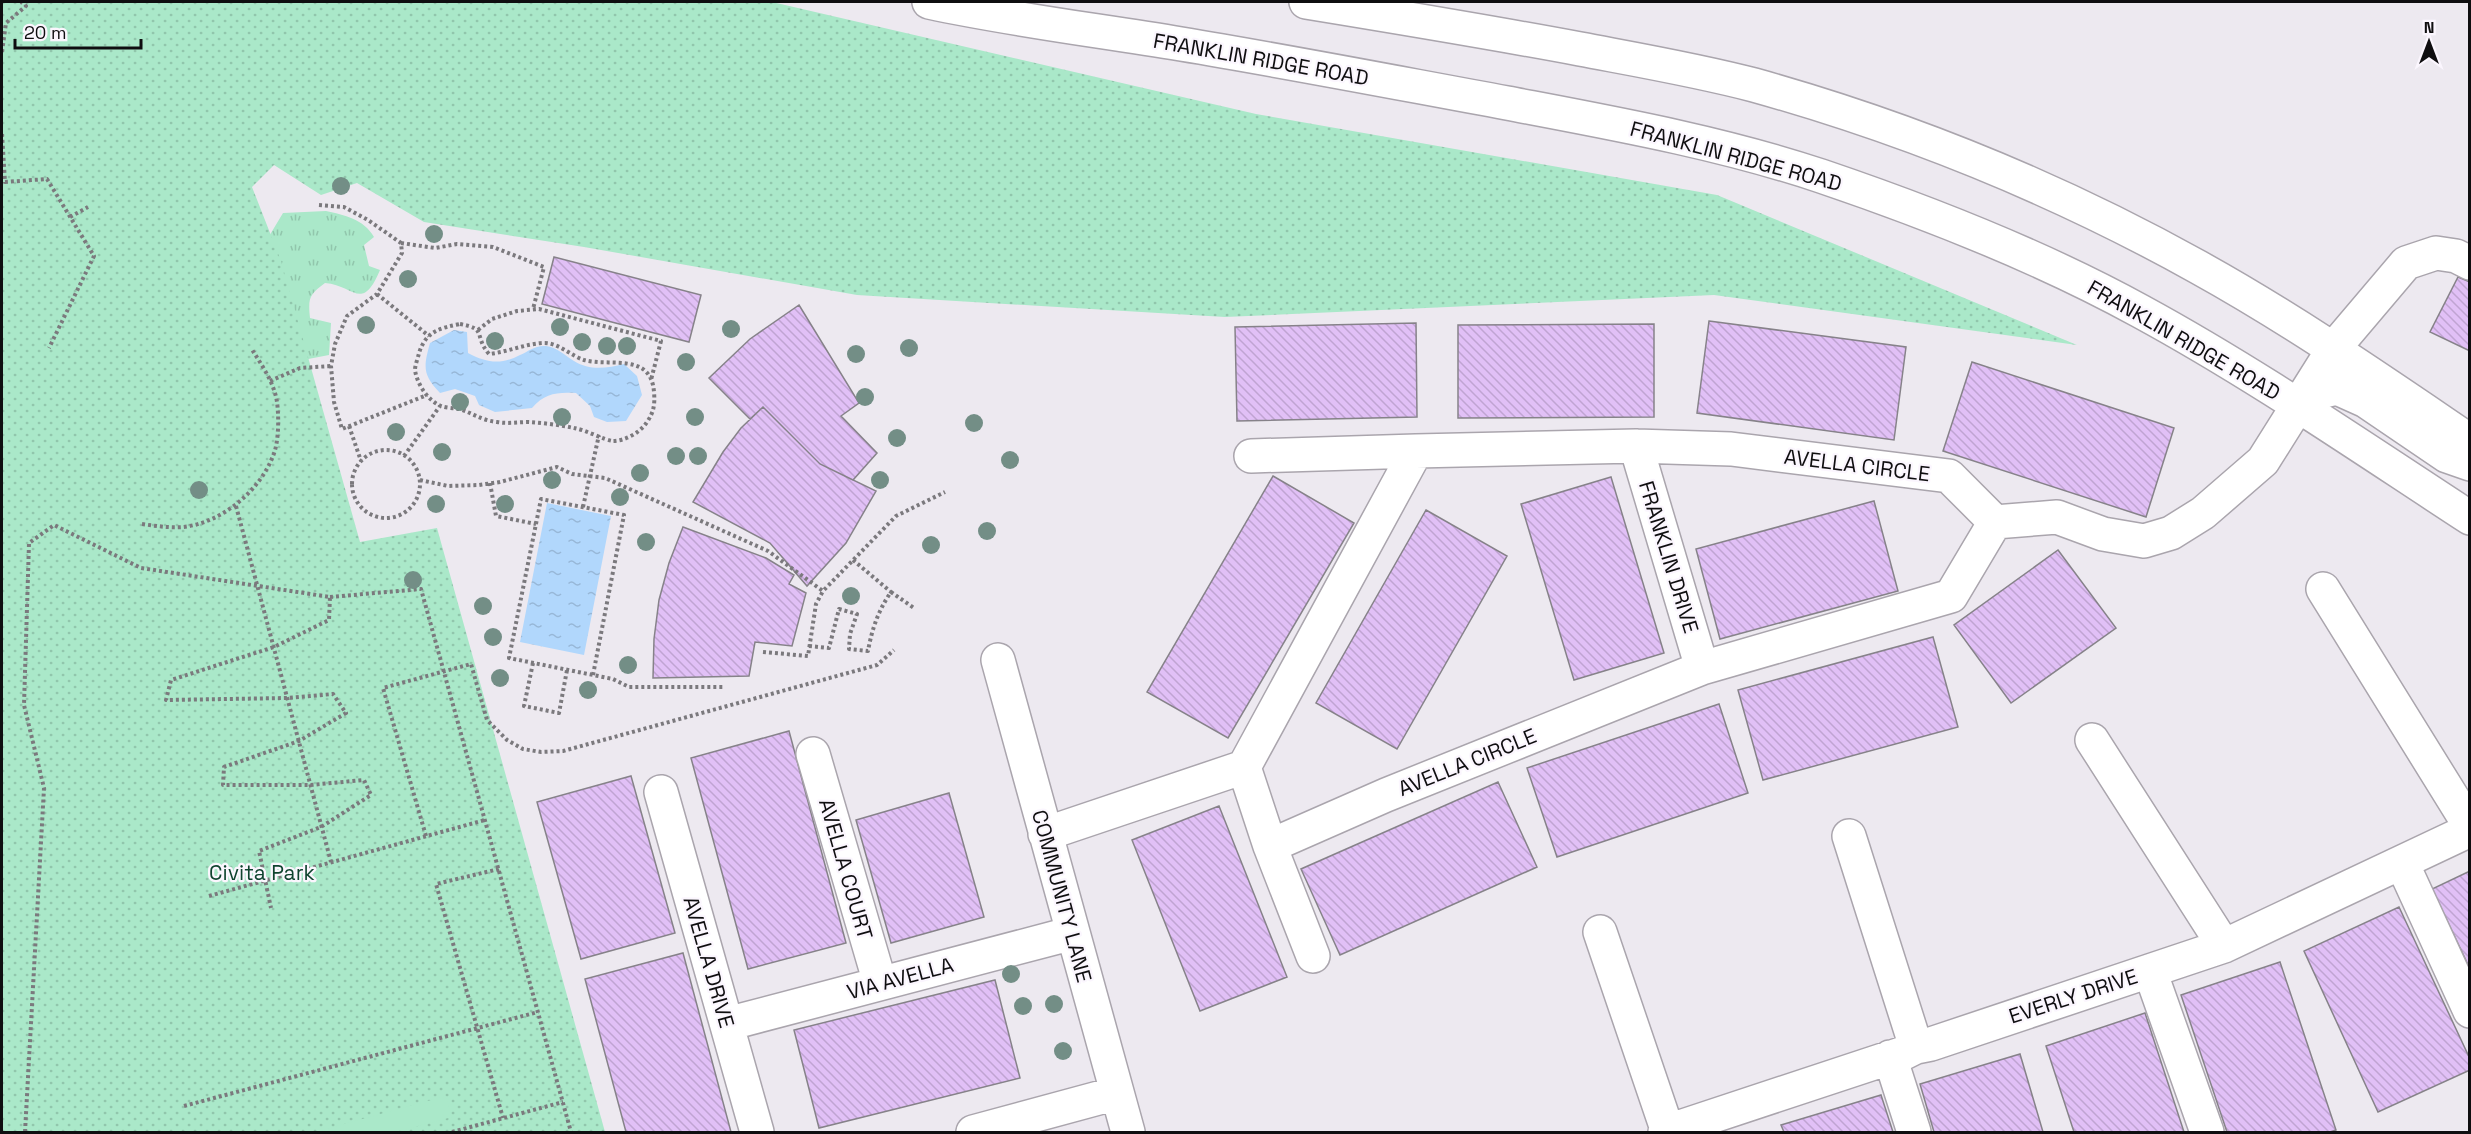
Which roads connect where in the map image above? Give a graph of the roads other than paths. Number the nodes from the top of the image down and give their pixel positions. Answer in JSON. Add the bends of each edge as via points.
{"nodes":[{"id":1,"x":929,"y":2,"type":"edge"},
{"id":2,"x":1306,"y":2,"type":"edge"},
{"id":3,"x":2469,"y":263,"type":"edge"},
{"id":4,"x":2141,"y":311,"type":"junction"},
{"id":5,"x":2334,"y":348,"type":"junction"},
{"id":6,"x":2297,"y":405,"type":"junction"},
{"id":7,"x":2469,"y":441,"type":"edge"},
{"id":8,"x":1636,"y":446,"type":"junction"},
{"id":9,"x":1416,"y":451,"type":"junction"},
{"id":10,"x":1251,"y":456,"type":"dead end"},
{"id":11,"x":2469,"y":464,"type":"edge"},
{"id":12,"x":2469,"y":518,"type":"edge"},
{"id":13,"x":1995,"y":522,"type":"junction"},
{"id":14,"x":2323,"y":589,"type":"dead end"},
{"id":15,"x":998,"y":660,"type":"dead end"},
{"id":16,"x":1702,"y":668,"type":"junction"},
{"id":17,"x":2092,"y":740,"type":"dead end"},
{"id":18,"x":813,"y":754,"type":"dead end"},
{"id":19,"x":1244,"y":767,"type":"junction"},
{"id":20,"x":662,"y":792,"type":"dead end"},
{"id":21,"x":2469,"y":828,"type":"edge"},
{"id":22,"x":1045,"y":834,"type":"junction"},
{"id":23,"x":1849,"y":836,"type":"dead end"},
{"id":24,"x":1270,"y":846,"type":"junction"},
{"id":25,"x":2402,"y":863,"type":"junction"},
{"id":26,"x":1600,"y":932,"type":"dead end"},
{"id":27,"x":1073,"y":933,"type":"junction"},
{"id":28,"x":2224,"y":946,"type":"junction"},
{"id":29,"x":1313,"y":956,"type":"dead end"},
{"id":30,"x":2150,"y":971,"type":"junction"},
{"id":31,"x":880,"y":983,"type":"junction"},
{"id":32,"x":2469,"y":1011,"type":"edge"},
{"id":33,"x":727,"y":1024,"type":"junction"},
{"id":34,"x":1903,"y":1052,"type":"junction"},
{"id":35,"x":1117,"y":1093,"type":"junction"},
{"id":36,"x":757,"y":1132,"type":"edge"},
{"id":37,"x":973,"y":1132,"type":"edge"},
{"id":38,"x":1128,"y":1132,"type":"edge"},
{"id":39,"x":1667,"y":1132,"type":"edge"},
{"id":40,"x":1914,"y":1132,"type":"edge"},
{"id":41,"x":2208,"y":1132,"type":"edge"}],
"edges":[{"from":1,"to":4,"type":"street","name":"FRANKLIN RIDGE ROAD","via":[[1608,121],[1727,149],[1901,205],[1997,244]]},
{"from":2,"to":5,"type":"street","via":[[1651,62],[1753,85],[1864,120],[2001,171],[2101,217],[2198,267]]},
{"from":3,"to":5,"type":"street","via":[[2436,253],[2406,263]]},
{"from":4,"to":5,"type":"street","via":[[2171,311],[2276,370],[2299,373]]},
{"from":4,"to":6,"type":"street","name":"FRANKLIN RIDGE ROAD"},
{"from":5,"to":6,"type":"street"},
{"from":5,"to":7,"type":"street"},
{"from":6,"to":11,"type":"street","via":[[2316,393],[2337,388],[2366,401],[2447,456]]},
{"from":6,"to":12,"type":"street","name":"FRANKLIN RIDGE ROAD"},
{"from":6,"to":13,"type":"street","via":[[2263,461],[2203,513],[2171,533],[2144,541],[2103,534],[2057,517]]},
{"from":8,"to":9,"type":"street","name":"AVELLA CIRCLE"},
{"from":8,"to":13,"type":"street","name":"AVELLA CIRCLE","via":[[1731,449],[1949,477]]},
{"from":8,"to":16,"type":"street","name":"FRANKLIN DRIVE"},
{"from":9,"to":10,"type":"street","name":"AVELLA CIRCLE"},
{"from":9,"to":19,"type":"street"},
{"from":13,"to":16,"type":"street","name":"AVELLA CIRCLE","via":[[1951,596]]},
{"from":14,"to":21,"type":"street"},
{"from":15,"to":22,"type":"street","name":"COMMUNITY LANE"},
{"from":16,"to":24,"type":"street","name":"AVELLA CIRCLE"},
{"from":17,"to":28,"type":"street"},
{"from":18,"to":31,"type":"street","name":"AVELLA COURT"},
{"from":19,"to":22,"type":"street"},
{"from":19,"to":24,"type":"street"},
{"from":20,"to":33,"type":"street","name":"AVELLA DRIVE"},
{"from":21,"to":25,"type":"street","name":"EVERLY DRIVE"},
{"from":22,"to":27,"type":"street","name":"COMMUNITY LANE"},
{"from":23,"to":34,"type":"street"},
{"from":24,"to":29,"type":"street"},
{"from":25,"to":28,"type":"street","name":"EVERLY DRIVE"},
{"from":25,"to":32,"type":"street"},
{"from":26,"to":39,"type":"street"},
{"from":27,"to":31,"type":"street","name":"VIA AVELLA"},
{"from":27,"to":35,"type":"street","name":"COMMUNITY LANE"},
{"from":28,"to":30,"type":"street","name":"EVERLY DRIVE"},
{"from":30,"to":34,"type":"street","name":"EVERLY DRIVE"},
{"from":30,"to":41,"type":"street"},
{"from":31,"to":33,"type":"street","name":"VIA AVELLA"},
{"from":33,"to":36,"type":"street","name":"AVELLA DRIVE"},
{"from":34,"to":39,"type":"street","name":"EVERLY DRIVE"},
{"from":34,"to":40,"type":"street"},
{"from":35,"to":37,"type":"street"},
{"from":35,"to":38,"type":"street","name":"COMMUNITY LANE"}]}
